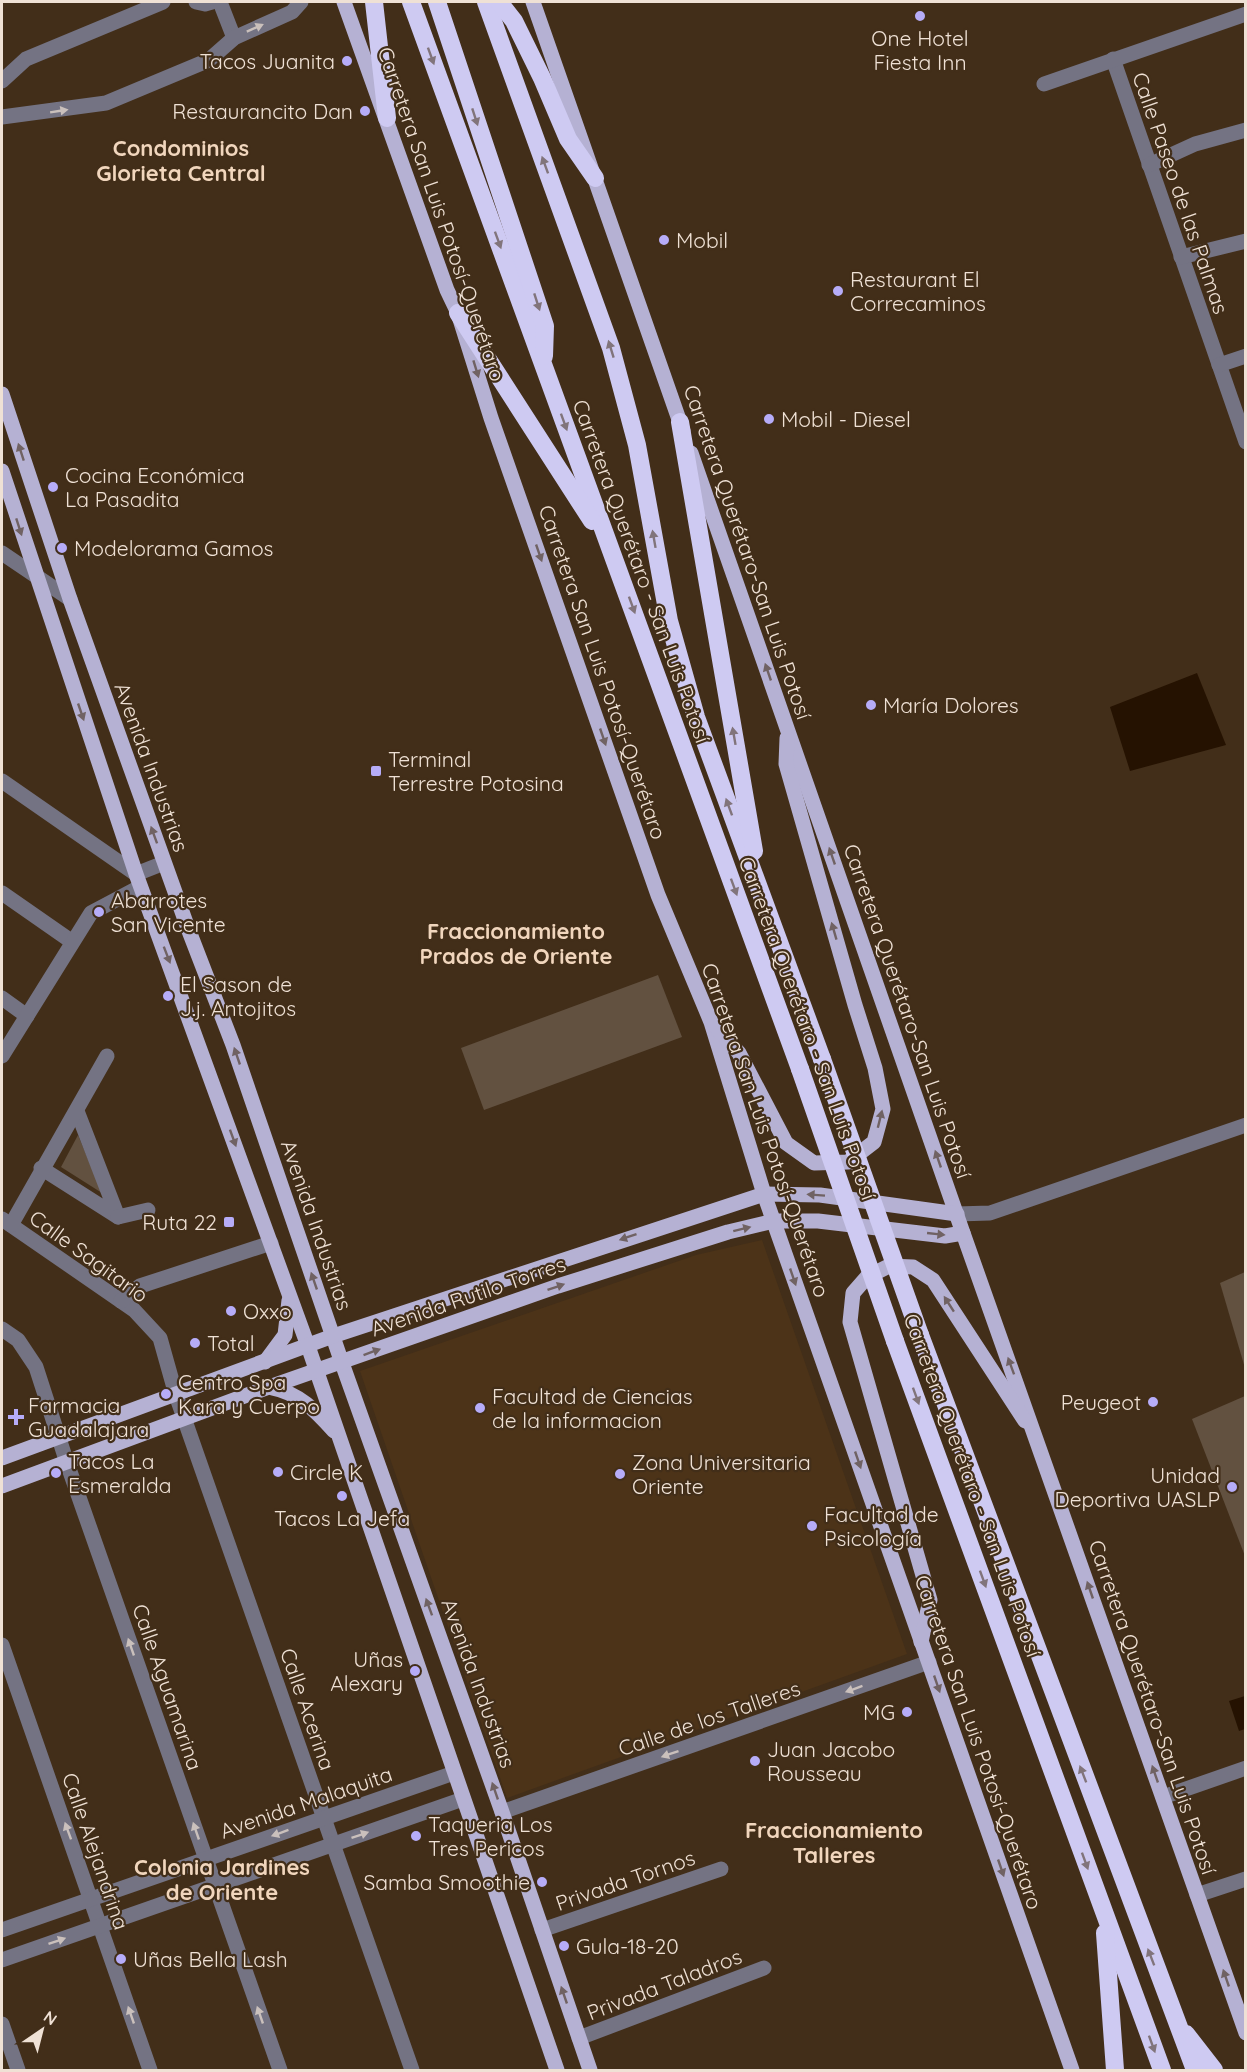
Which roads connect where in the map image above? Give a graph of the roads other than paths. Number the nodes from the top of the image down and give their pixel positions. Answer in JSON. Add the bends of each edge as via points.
{"nodes":[{"id":1,"x":163,"y":2,"type":"edge"},
{"id":2,"x":196,"y":2,"type":"edge"},
{"id":3,"x":212,"y":2,"type":"edge"},
{"id":4,"x":220,"y":2,"type":"edge"},
{"id":5,"x":301,"y":2,"type":"edge"},
{"id":6,"x":344,"y":2,"type":"edge"},
{"id":7,"x":374,"y":2,"type":"edge"},
{"id":8,"x":411,"y":2,"type":"edge"},
{"id":9,"x":437,"y":2,"type":"edge"},
{"id":10,"x":486,"y":2,"type":"edge"},
{"id":11,"x":499,"y":2,"type":"edge"},
{"id":12,"x":533,"y":2,"type":"edge"},
{"id":13,"x":1245,"y":14,"type":"edge"},
{"id":14,"x":234,"y":38,"type":"junction"},
{"id":15,"x":1113,"y":59,"type":"junction"},
{"id":16,"x":2,"y":81,"type":"edge"},
{"id":17,"x":1044,"y":84,"type":"dead end"},
{"id":18,"x":3,"y":111,"type":"edge"},
{"id":19,"x":387,"y":118,"type":"junction"},
{"id":20,"x":1245,"y":129,"type":"edge"},
{"id":21,"x":1149,"y":165,"type":"junction"},
{"id":22,"x":595,"y":178,"type":"junction"},
{"id":23,"x":1245,"y":241,"type":"edge"},
{"id":24,"x":1181,"y":257,"type":"junction"},
{"id":25,"x":458,"y":313,"type":"junction"},
{"id":26,"x":1245,"y":356,"type":"edge"},
{"id":27,"x":1219,"y":365,"type":"junction"},
{"id":28,"x":544,"y":367,"type":"junction"},
{"id":29,"x":2,"y":394,"type":"edge"},
{"id":30,"x":680,"y":422,"type":"junction"},
{"id":31,"x":1245,"y":442,"type":"edge"},
{"id":32,"x":2,"y":471,"type":"edge"},
{"id":33,"x":613,"y":553,"type":"junction"},
{"id":34,"x":2,"y":554,"type":"edge"},
{"id":35,"x":36,"y":577,"type":"junction"},
{"id":36,"x":70,"y":599,"type":"junction"},
{"id":37,"x":83,"y":635,"type":"junction"},
{"id":38,"x":58,"y":642,"type":"junction"},
{"id":39,"x":787,"y":727,"type":"junction"},
{"id":40,"x":2,"y":781,"type":"edge"},
{"id":41,"x":164,"y":863,"type":"junction"},
{"id":42,"x":138,"y":881,"type":"junction"},
{"id":43,"x":2,"y":893,"type":"edge"},
{"id":44,"x":762,"y":897,"type":"junction"},
{"id":45,"x":71,"y":941,"type":"junction"},
{"id":46,"x":2,"y":998,"type":"edge"},
{"id":47,"x":27,"y":1016,"type":"junction"},
{"id":48,"x":711,"y":1022,"type":"junction"},
{"id":49,"x":2,"y":1056,"type":"edge"},
{"id":50,"x":107,"y":1056,"type":"dead end"},
{"id":51,"x":77,"y":1111,"type":"junction"},
{"id":52,"x":1245,"y":1125,"type":"edge"},
{"id":53,"x":41,"y":1168,"type":"junction"},
{"id":54,"x":764,"y":1194,"type":"junction"},
{"id":55,"x":148,"y":1210,"type":"dead end"},
{"id":56,"x":990,"y":1213,"type":"junction"},
{"id":57,"x":957,"y":1214,"type":"junction"},
{"id":58,"x":118,"y":1217,"type":"junction"},
{"id":59,"x":774,"y":1221,"type":"junction"},
{"id":60,"x":6,"y":1222,"type":"edge"},
{"id":61,"x":963,"y":1233,"type":"junction"},
{"id":62,"x":271,"y":1243,"type":"junction"},
{"id":63,"x":290,"y":1297,"type":"junction"},
{"id":64,"x":121,"y":1301,"type":"junction"},
{"id":65,"x":2,"y":1329,"type":"edge"},
{"id":66,"x":333,"y":1336,"type":"junction"},
{"id":67,"x":308,"y":1346,"type":"junction"},
{"id":68,"x":265,"y":1362,"type":"junction"},
{"id":69,"x":342,"y":1363,"type":"junction"},
{"id":70,"x":316,"y":1372,"type":"junction"},
{"id":71,"x":269,"y":1387,"type":"junction"},
{"id":72,"x":176,"y":1395,"type":"junction"},
{"id":73,"x":184,"y":1419,"type":"junction"},
{"id":74,"x":339,"y":1435,"type":"junction"},
{"id":75,"x":59,"y":1438,"type":"junction"},
{"id":76,"x":1038,"y":1441,"type":"junction"},
{"id":77,"x":2,"y":1458,"type":"edge"},
{"id":78,"x":67,"y":1463,"type":"junction"},
{"id":79,"x":2,"y":1486,"type":"edge"},
{"id":80,"x":921,"y":1642,"type":"junction"},
{"id":81,"x":2,"y":1645,"type":"edge"},
{"id":82,"x":929,"y":1662,"type":"junction"},
{"id":83,"x":1245,"y":1768,"type":"edge"},
{"id":84,"x":454,"y":1773,"type":"junction"},
{"id":85,"x":1163,"y":1797,"type":"junction"},
{"id":86,"x":463,"y":1799,"type":"junction"},
{"id":87,"x":502,"y":1812,"type":"junction"},
{"id":88,"x":324,"y":1818,"type":"junction"},
{"id":89,"x":333,"y":1844,"type":"junction"},
{"id":90,"x":206,"y":1860,"type":"junction"},
{"id":91,"x":721,"y":1869,"type":"dead end"},
{"id":92,"x":1245,"y":1879,"type":"edge"},
{"id":93,"x":215,"y":1886,"type":"junction"},
{"id":94,"x":1197,"y":1895,"type":"junction"},
{"id":95,"x":92,"y":1899,"type":"junction"},
{"id":96,"x":1103,"y":1910,"type":"junction"},
{"id":97,"x":101,"y":1926,"type":"junction"},
{"id":98,"x":2,"y":1930,"type":"edge"},
{"id":99,"x":542,"y":1930,"type":"junction"},
{"id":100,"x":2,"y":1960,"type":"edge"},
{"id":101,"x":764,"y":1968,"type":"dead end"},
{"id":102,"x":1176,"y":2022,"type":"junction"},
{"id":103,"x":2,"y":2025,"type":"edge"},
{"id":104,"x":1245,"y":2033,"type":"edge"},
{"id":105,"x":579,"y":2038,"type":"junction"},
{"id":106,"x":18,"y":2070,"type":"edge"},
{"id":107,"x":150,"y":2070,"type":"edge"},
{"id":108,"x":279,"y":2070,"type":"edge"},
{"id":109,"x":412,"y":2070,"type":"edge"},
{"id":110,"x":557,"y":2070,"type":"edge"},
{"id":111,"x":590,"y":2070,"type":"edge"},
{"id":112,"x":1072,"y":2070,"type":"edge"},
{"id":113,"x":1115,"y":2070,"type":"edge"},
{"id":114,"x":1162,"y":2070,"type":"edge"},
{"id":115,"x":1195,"y":2070,"type":"edge"},
{"id":116,"x":1214,"y":2070,"type":"edge"}],
"edges":[{"from":1,"to":16,"type":"street","via":[[26,59]]},
{"from":2,"to":3,"type":"street"},
{"from":4,"to":14,"type":"street"},
{"from":14,"to":5,"type":"street","one_way":true,"via":[[292,12]]},
{"from":6,"to":19,"type":"main road","name":"Carretera San Luis Potosí-Querétaro"},
{"from":7,"to":19,"type":"highway"},
{"from":8,"to":28,"type":"highway","name":"Carretera Querétaro - San Luis Potosí","one_way":true},
{"from":9,"to":28,"type":"highway","one_way":true,"via":[[544,326]]},
{"from":44,"to":10,"type":"highway","name":"Carretera Querétaro - San Luis Potosí","one_way":true,"via":[[696,717],[672,632],[637,445],[611,348]]},
{"from":11,"to":22,"type":"highway","via":[[514,21],[568,139]]},
{"from":12,"to":22,"type":"main road","name":"Carretera Querétaro-San Luis Potosí"},
{"from":13,"to":15,"type":"street"},
{"from":18,"to":14,"type":"street","one_way":true,"via":[[40,114],[106,103],[209,60]]},
{"from":15,"to":17,"type":"street"},
{"from":15,"to":21,"type":"street","name":"Calle Paseo de las Palmas"},
{"from":19,"to":25,"type":"main road","name":"Carretera San Luis Potosí-Querétaro"},
{"from":20,"to":21,"type":"street","via":[[1195,144]]},
{"from":21,"to":24,"type":"street","name":"Calle Paseo de las Palmas"},
{"from":22,"to":30,"type":"main road","name":"Carretera Querétaro-San Luis Potosí"},
{"from":23,"to":24,"type":"street"},
{"from":24,"to":27,"type":"street","name":"Calle Paseo de las Palmas"},
{"from":25,"to":33,"type":"highway"},
{"from":25,"to":48,"type":"main road","name":"Carretera San Luis Potosí-Querétaro","one_way":true,"via":[[658,895]]},
{"from":26,"to":27,"type":"street"},
{"from":27,"to":31,"type":"street","name":"Calle Paseo de las Palmas"},
{"from":28,"to":33,"type":"highway","name":"Carretera Querétaro - San Luis Potosí","one_way":true},
{"from":36,"to":29,"type":"main road","name":"Avenida Industrias","one_way":true},
{"from":39,"to":30,"type":"main road","name":"Carretera Querétaro-San Luis Potosí","one_way":true},
{"from":44,"to":30,"type":"highway","one_way":true},
{"from":32,"to":35,"type":"main road","one_way":true},
{"from":33,"to":96,"type":"highway","name":"Carretera Querétaro - San Luis Potosí","one_way":true,"bridge":true},
{"from":34,"to":35,"type":"street"},
{"from":35,"to":36,"type":"street"},
{"from":35,"to":38,"type":"main road"},
{"from":36,"to":37,"type":"main road","name":"Avenida Industrias"},
{"from":37,"to":38,"type":"main road"},
{"from":41,"to":37,"type":"main road","name":"Avenida Industrias","one_way":true},
{"from":38,"to":42,"type":"main road","one_way":true},
{"from":48,"to":39,"type":"main road","one_way":true,"via":[[740,1053],[786,1143],[814,1163],[848,1162],[874,1142],[883,1109],[875,1068],[786,764]]},
{"from":57,"to":39,"type":"main road","name":"Carretera Querétaro-San Luis Potosí","one_way":true},
{"from":40,"to":42,"type":"street"},
{"from":41,"to":42,"type":"street"},
{"from":66,"to":41,"type":"main road","name":"Avenida Industrias","one_way":true,"via":[[234,1045]]},
{"from":42,"to":45,"type":"street","via":[[91,913]]},
{"from":42,"to":62,"type":"main road","one_way":true},
{"from":43,"to":45,"type":"street"},
{"from":102,"to":44,"type":"highway","name":"Carretera Querétaro - San Luis Potosí","one_way":true,"bridge":true},
{"from":45,"to":47,"type":"street"},
{"from":46,"to":47,"type":"street"},
{"from":47,"to":49,"type":"street"},
{"from":48,"to":54,"type":"main road","name":"Carretera San Luis Potosí-Querétaro"},
{"from":50,"to":51,"type":"street"},
{"from":51,"to":53,"type":"street"},
{"from":51,"to":58,"type":"street"},
{"from":52,"to":56,"type":"street"},
{"from":53,"to":58,"type":"street"},
{"from":53,"to":60,"type":"street"},
{"from":57,"to":54,"type":"main road","name":"Avenida Rutilo Torres","one_way":true,"via":[[820,1195]]},
{"from":54,"to":59,"type":"main road","name":"Carretera San Luis Potosí-Querétaro"},
{"from":54,"to":66,"type":"main road","name":"Avenida Rutilo Torres","one_way":true},
{"from":55,"to":58,"type":"street"},
{"from":56,"to":57,"type":"street"},
{"from":56,"to":61,"type":"street"},
{"from":57,"to":61,"type":"main road","name":"Carretera Querétaro-San Luis Potosí"},
{"from":59,"to":61,"type":"main road","name":"Avenida Rutilo Torres","one_way":true,"via":[[818,1221],[945,1236]]},
{"from":69,"to":59,"type":"main road","name":"Avenida Rutilo Torres","one_way":true,"via":[[558,1286]]},
{"from":59,"to":80,"type":"main road","name":"Carretera San Luis Potosí-Querétaro","one_way":true},
{"from":60,"to":64,"type":"street","name":"Calle Sagitario"},
{"from":76,"to":61,"type":"main road","name":"Carretera Querétaro-San Luis Potosí","one_way":true},
{"from":62,"to":63,"type":"main road"},
{"from":62,"to":64,"type":"street","via":[[140,1286]]},
{"from":63,"to":67,"type":"main road"},
{"from":63,"to":68,"type":"main road","via":[[285,1335]]},
{"from":64,"to":72,"type":"street","name":"Calle Sagitario","via":[[160,1338]]},
{"from":65,"to":75,"type":"street","name":"Calle Aguamarina","via":[[18,1340],[36,1367]]},
{"from":66,"to":67,"type":"main road","name":"Avenida Rutilo Torres"},
{"from":66,"to":69,"type":"main road","name":"Avenida Industrias"},
{"from":67,"to":68,"type":"main road","name":"Avenida Rutilo Torres"},
{"from":67,"to":70,"type":"main road"},
{"from":68,"to":72,"type":"main road","name":"Avenida Rutilo Torres"},
{"from":69,"to":70,"type":"main road","name":"Avenida Rutilo Torres"},
{"from":87,"to":69,"type":"main road","name":"Avenida Industrias","one_way":true},
{"from":70,"to":71,"type":"main road","name":"Avenida Rutilo Torres"},
{"from":70,"to":74,"type":"main road"},
{"from":71,"to":73,"type":"main road","name":"Avenida Rutilo Torres"},
{"from":71,"to":74,"type":"main road","via":[[289,1391],[313,1407]]},
{"from":72,"to":73,"type":"street","name":"Calle Acerina"},
{"from":72,"to":75,"type":"main road","name":"Avenida Rutilo Torres"},
{"from":73,"to":78,"type":"main road","name":"Avenida Rutilo Torres"},
{"from":73,"to":88,"type":"street","name":"Calle Acerina"},
{"from":74,"to":84,"type":"main road"},
{"from":75,"to":77,"type":"main road","name":"Avenida Rutilo Torres"},
{"from":75,"to":78,"type":"street","name":"Calle Aguamarina"},
{"from":76,"to":80,"type":"main road","one_way":true,"via":[[933,1280],[913,1267],[890,1266],[867,1277],[853,1293],[850,1322],[930,1600]]},
{"from":85,"to":76,"type":"main road","name":"Carretera Querétaro-San Luis Potosí","one_way":true},
{"from":78,"to":79,"type":"main road","name":"Avenida Rutilo Torres"},
{"from":90,"to":78,"type":"street","name":"Calle Aguamarina","one_way":true},
{"from":80,"to":82,"type":"main road","name":"Carretera San Luis Potosí-Querétaro"},
{"from":95,"to":81,"type":"street","name":"Calle Alejandrina","one_way":true},
{"from":82,"to":87,"type":"street","name":"Calle de los Talleres","one_way":true},
{"from":82,"to":112,"type":"main road","name":"Carretera San Luis Potosí-Querétaro","one_way":true},
{"from":83,"to":85,"type":"street"},
{"from":84,"to":86,"type":"main road"},
{"from":84,"to":88,"type":"street","name":"Avenida Malaquita"},
{"from":85,"to":94,"type":"main road","name":"Carretera Querétaro-San Luis Potosí"},
{"from":89,"to":86,"type":"street","one_way":true},
{"from":86,"to":110,"type":"main road"},
{"from":87,"to":99,"type":"main road","name":"Avenida Industrias"},
{"from":88,"to":89,"type":"street","name":"Calle Acerina"},
{"from":88,"to":90,"type":"street","name":"Avenida Malaquita","one_way":true},
{"from":89,"to":93,"type":"street"},
{"from":89,"to":109,"type":"street","name":"Calle Acerina"},
{"from":90,"to":93,"type":"street","name":"Calle Aguamarina"},
{"from":90,"to":95,"type":"street","name":"Avenida Malaquita"},
{"from":91,"to":99,"type":"street","name":"Privada Tornos"},
{"from":92,"to":94,"type":"street"},
{"from":93,"to":97,"type":"street"},
{"from":108,"to":93,"type":"street","name":"Calle Aguamarina","one_way":true},
{"from":104,"to":94,"type":"main road","name":"Carretera Querétaro-San Luis Potosí","one_way":true},
{"from":95,"to":97,"type":"street","name":"Calle Alejandrina"},
{"from":95,"to":98,"type":"street","name":"Avenida Malaquita"},
{"from":96,"to":113,"type":"highway"},
{"from":96,"to":114,"type":"highway","name":"Carretera Querétaro - San Luis Potosí","one_way":true},
{"from":100,"to":97,"type":"street","one_way":true},
{"from":107,"to":97,"type":"street","name":"Calle Alejandrina","one_way":true},
{"from":105,"to":99,"type":"main road","name":"Avenida Industrias","one_way":true},
{"from":101,"to":105,"type":"street","name":"Privada Taladros"},
{"from":102,"to":115,"type":"highway","name":"Carretera Querétaro - San Luis Potosí"},
{"from":102,"to":116,"type":"highway"},
{"from":103,"to":106,"type":"street"},
{"from":105,"to":111,"type":"main road","name":"Avenida Industrias"}]}
